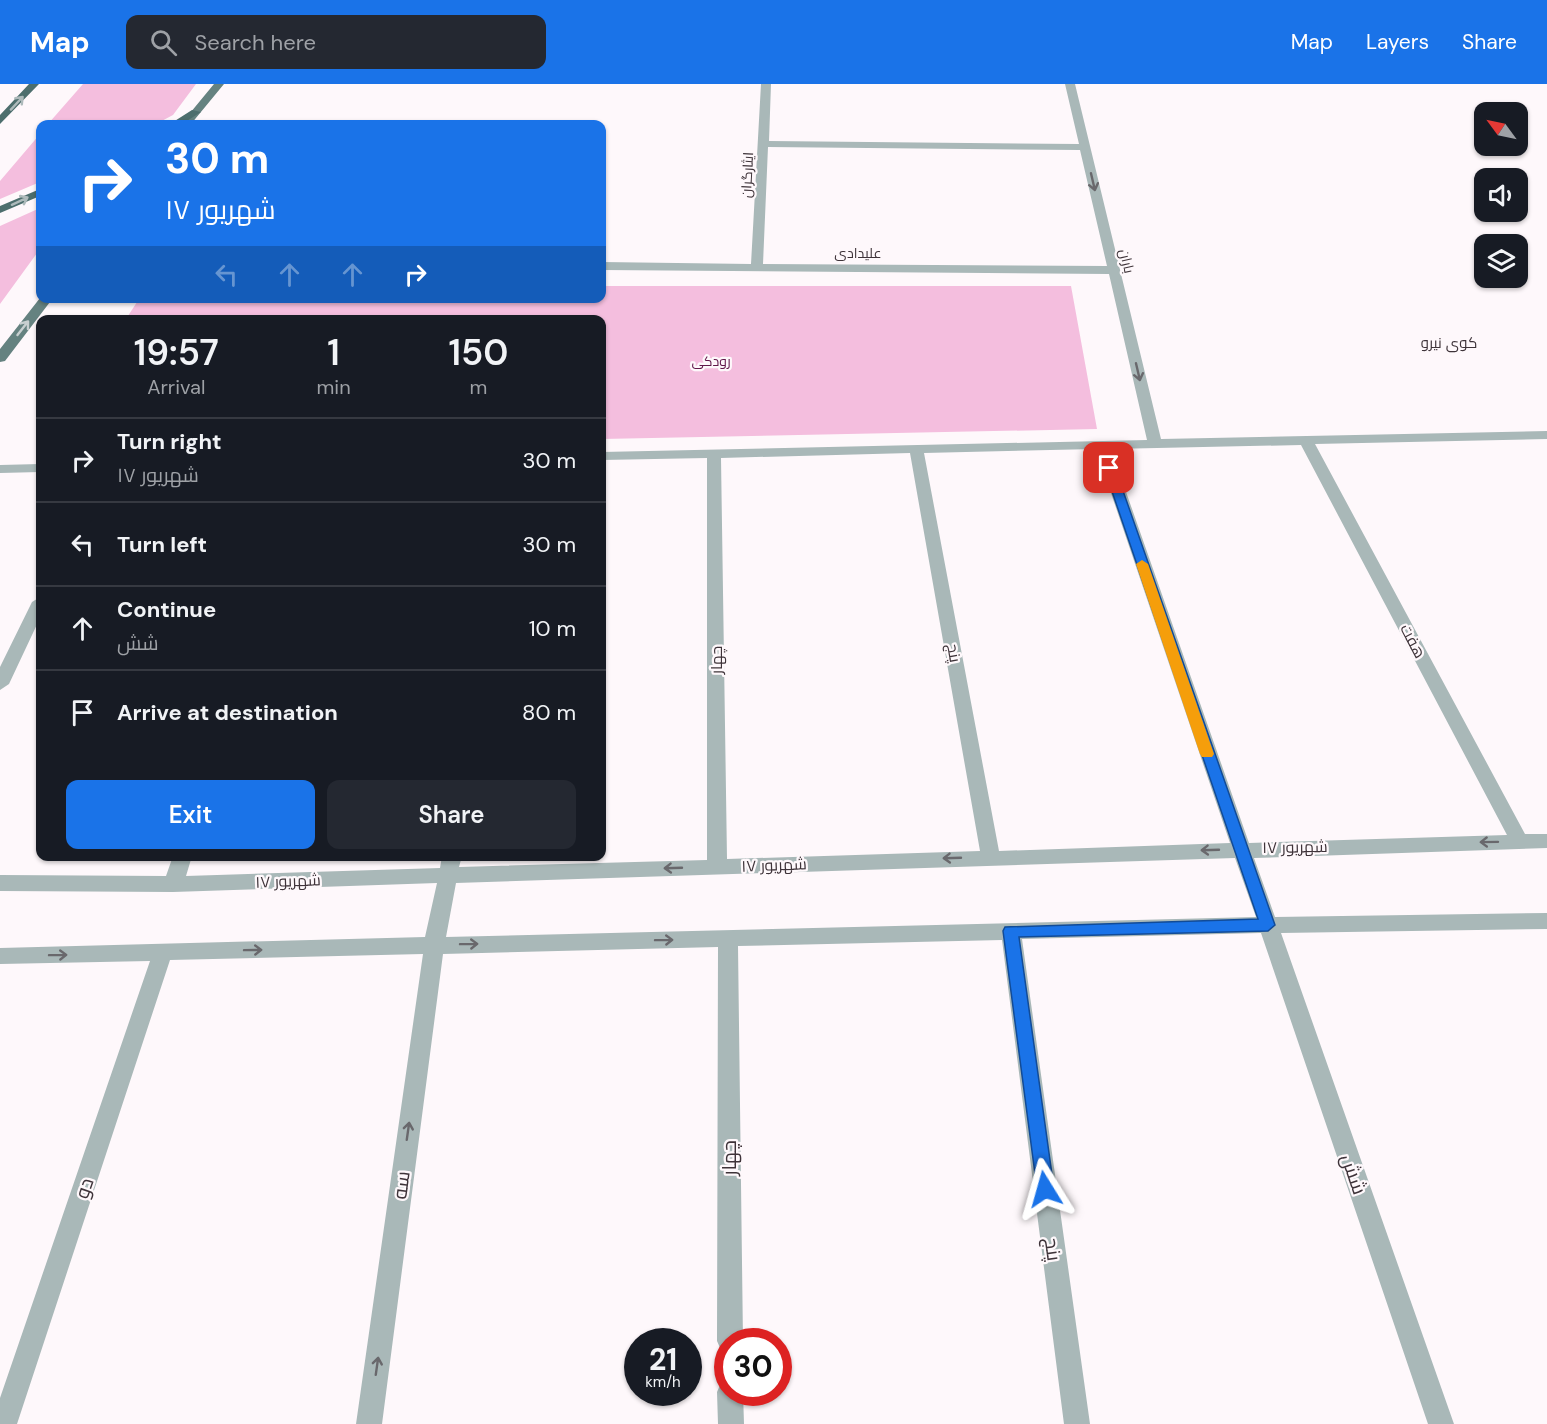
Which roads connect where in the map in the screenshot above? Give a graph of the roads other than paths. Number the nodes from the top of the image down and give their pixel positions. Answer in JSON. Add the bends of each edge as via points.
{"nodes":[{"id":1,"x":34,"y":84,"type":"edge"},
{"id":2,"x":219,"y":84,"type":"edge"},
{"id":3,"x":766,"y":84,"type":"edge"},
{"id":4,"x":1070,"y":84,"type":"edge"},
{"id":5,"x":196,"y":112,"type":"junction"},
{"id":6,"x":182,"y":120,"type":"edge"},
{"id":7,"x":189,"y":120,"type":"edge"},
{"id":8,"x":0,"y":121,"type":"edge"},
{"id":9,"x":763,"y":144,"type":"junction"},
{"id":10,"x":1084,"y":147,"type":"junction"},
{"id":11,"x":36,"y":194,"type":"edge"},
{"id":12,"x":0,"y":210,"type":"edge"},
{"id":13,"x":606,"y":266,"type":"edge"},
{"id":14,"x":757,"y":267,"type":"junction"},
{"id":15,"x":1113,"y":270,"type":"junction"},
{"id":16,"x":43,"y":303,"type":"edge"},
{"id":17,"x":0,"y":358,"type":"edge"},
{"id":18,"x":1547,"y":435,"type":"edge"},
{"id":19,"x":1306,"y":441,"type":"junction"},
{"id":20,"x":1155,"y":444,"type":"junction"},
{"id":21,"x":1102,"y":445,"type":"junction"},
{"id":22,"x":916,"y":449,"type":"junction"},
{"id":23,"x":714,"y":454,"type":"junction"},
{"id":24,"x":606,"y":456,"type":"edge"},
{"id":25,"x":36,"y":468,"type":"edge"},
{"id":26,"x":0,"y":469,"type":"edge"},
{"id":27,"x":36,"y":610,"type":"edge"},
{"id":28,"x":0,"y":684,"type":"edge"},
{"id":29,"x":1547,"y":841,"type":"edge"},
{"id":30,"x":1520,"y":842,"type":"junction"},
{"id":31,"x":1240,"y":849,"type":"junction"},
{"id":32,"x":991,"y":857,"type":"junction"},
{"id":33,"x":181,"y":861,"type":"edge"},
{"id":34,"x":451,"y":866,"type":"edge"},
{"id":35,"x":717,"y":867,"type":"junction"},
{"id":36,"x":0,"y":883,"type":"edge"},
{"id":37,"x":173,"y":884,"type":"junction"},
{"id":38,"x":1547,"y":921,"type":"edge"},
{"id":39,"x":1268,"y":925,"type":"junction"},
{"id":40,"x":1011,"y":931,"type":"junction"},
{"id":41,"x":728,"y":939,"type":"junction"},
{"id":42,"x":434,"y":945,"type":"junction"},
{"id":43,"x":163,"y":952,"type":"junction"},
{"id":44,"x":0,"y":956,"type":"edge"},
{"id":45,"x":730,"y":1328,"type":"edge"},
{"id":46,"x":730,"y":1406,"type":"edge"},
{"id":47,"x":4,"y":1424,"type":"edge"},
{"id":48,"x":369,"y":1424,"type":"edge"},
{"id":49,"x":731,"y":1424,"type":"edge"},
{"id":50,"x":1077,"y":1424,"type":"edge"},
{"id":51,"x":1441,"y":1424,"type":"edge"}],
"edges":[{"from":8,"to":1,"type":"highway","one_way":true},
{"from":2,"to":5,"type":"main road"},
{"from":3,"to":9,"type":"street","name":"ایثارگران"},
{"from":4,"to":10,"type":"street","name":"باران"},
{"from":5,"to":6,"type":"highway"},
{"from":5,"to":7,"type":"main road"},
{"from":9,"to":10,"type":"street"},
{"from":9,"to":14,"type":"street","name":"ایثارگران"},
{"from":10,"to":15,"type":"street","name":"باران","one_way":true},
{"from":12,"to":11,"type":"highway","one_way":true},
{"from":13,"to":14,"type":"street","name":"علیدادی"},
{"from":14,"to":15,"type":"street","name":"علیدادی"},
{"from":15,"to":20,"type":"street","name":"باران","one_way":true},
{"from":17,"to":16,"type":"main road","one_way":true},
{"from":18,"to":19,"type":"street"},
{"from":19,"to":20,"type":"street"},
{"from":19,"to":30,"type":"street","name":"هفت"},
{"from":20,"to":21,"type":"street"},
{"from":21,"to":22,"type":"street"},
{"from":21,"to":31,"type":"street"},
{"from":22,"to":23,"type":"street"},
{"from":22,"to":32,"type":"street","name":"پنج"},
{"from":23,"to":24,"type":"street"},
{"from":23,"to":35,"type":"street","name":"چهار"},
{"from":25,"to":26,"type":"street"},
{"from":27,"to":28,"type":"street"},
{"from":29,"to":30,"type":"street","name":"۱۷ شهریور"},
{"from":30,"to":31,"type":"street","name":"۱۷ شهریور","one_way":true},
{"from":31,"to":32,"type":"street","name":"۱۷ شهریور","one_way":true},
{"from":31,"to":39,"type":"street","name":"شش"},
{"from":32,"to":35,"type":"street","name":"۱۷ شهریور","one_way":true},
{"from":33,"to":37,"type":"street"},
{"from":35,"to":34,"type":"street","name":"۱۷ شهریور","one_way":true},
{"from":34,"to":37,"type":"street","name":"۱۷ شهریور"},
{"from":34,"to":42,"type":"street","name":"سه"},
{"from":36,"to":37,"type":"street","name":"۱۷ شهریور"},
{"from":38,"to":39,"type":"street"},
{"from":39,"to":40,"type":"street"},
{"from":39,"to":51,"type":"street","name":"شش"},
{"from":40,"to":41,"type":"street"},
{"from":40,"to":50,"type":"street","name":"پنج"},
{"from":42,"to":41,"type":"street","one_way":true},
{"from":41,"to":45,"type":"street","name":"چهار"},
{"from":43,"to":42,"type":"street","one_way":true},
{"from":48,"to":42,"type":"street","name":"سه","one_way":true},
{"from":44,"to":43,"type":"street","one_way":true},
{"from":43,"to":47,"type":"street","name":"دو"},
{"from":46,"to":49,"type":"street"}]}
